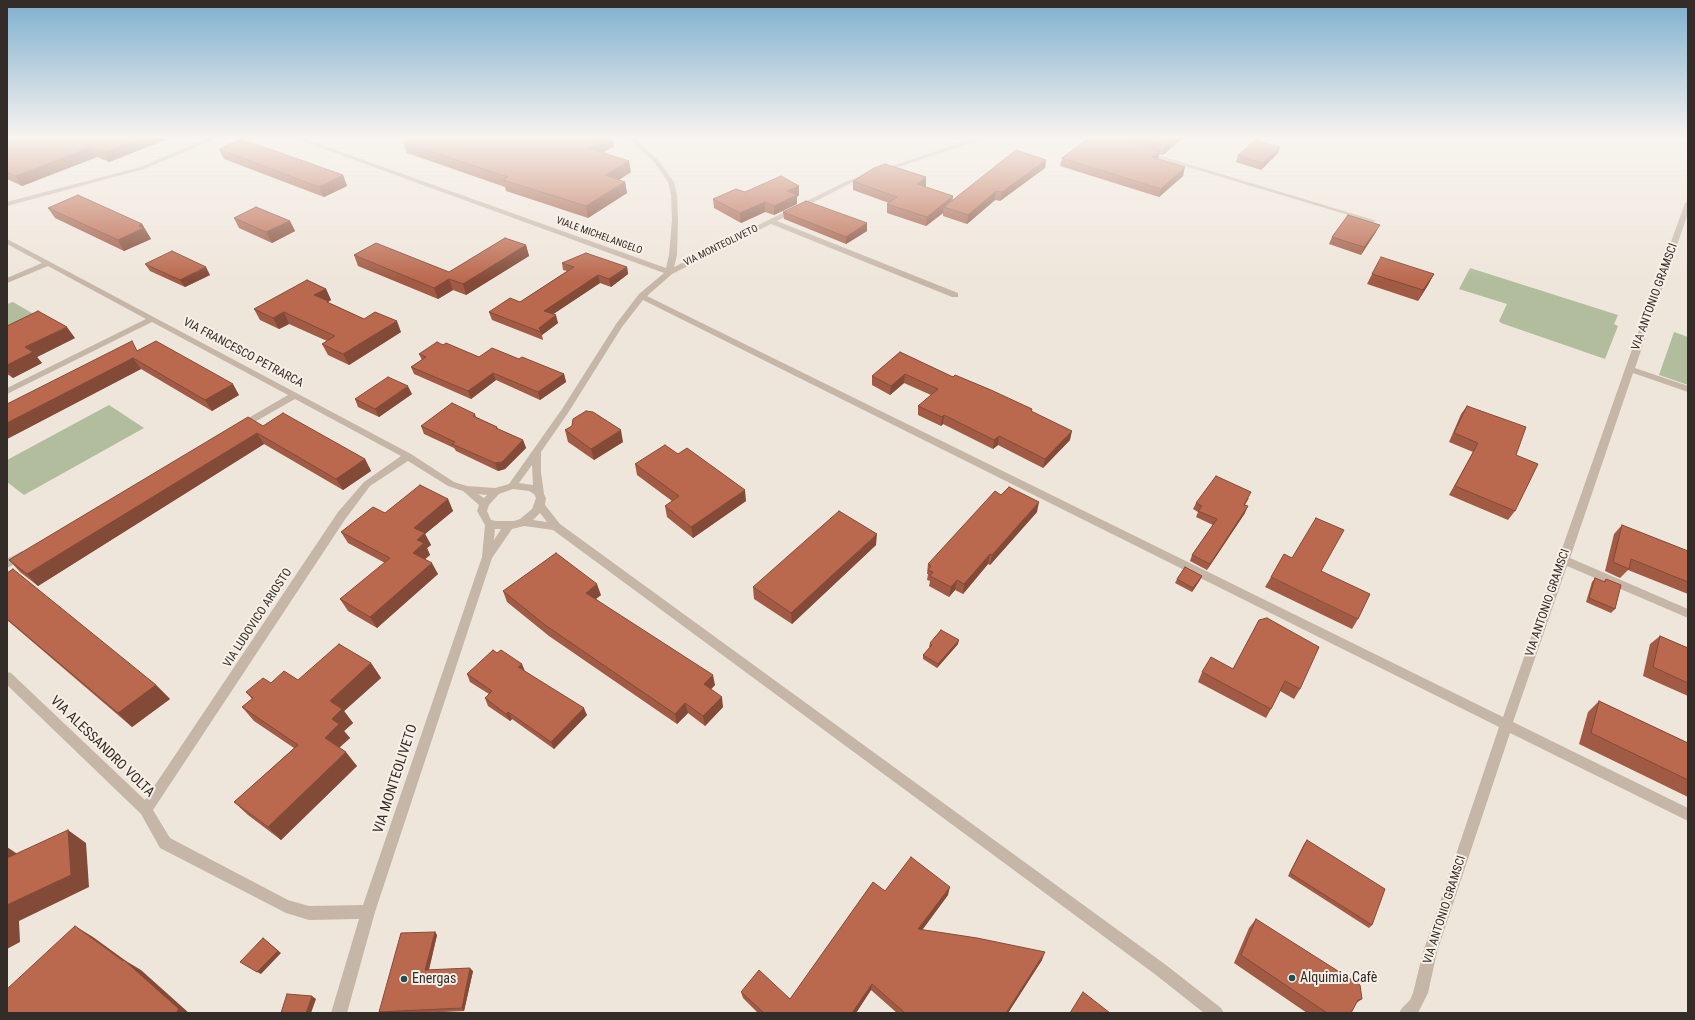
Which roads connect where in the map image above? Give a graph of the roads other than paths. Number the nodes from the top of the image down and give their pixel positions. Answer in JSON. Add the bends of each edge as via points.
{"nodes":[{"id":1,"x":76,"y":186,"type":"edge"},
{"id":2,"x":429,"y":186,"type":"edge"},
{"id":3,"x":672,"y":186,"type":"edge"},
{"id":4,"x":842,"y":186,"type":"edge"},
{"id":5,"x":1256,"y":186,"type":"edge"},
{"id":6,"x":1688,"y":203,"type":"edge"},
{"id":7,"x":7,"y":204,"type":"edge"},
{"id":8,"x":772,"y":221,"type":"junction"},
{"id":9,"x":1374,"y":221,"type":"dead end"},
{"id":10,"x":7,"y":241,"type":"edge"},
{"id":11,"x":48,"y":263,"type":"junction"},
{"id":12,"x":669,"y":272,"type":"junction"},
{"id":13,"x":7,"y":281,"type":"edge"},
{"id":14,"x":642,"y":296,"type":"junction"},
{"id":15,"x":955,"y":296,"type":"dead end"},
{"id":16,"x":151,"y":319,"type":"junction"},
{"id":17,"x":1629,"y":369,"type":"junction"},
{"id":18,"x":1688,"y":389,"type":"edge"},
{"id":19,"x":7,"y":391,"type":"edge"},
{"id":20,"x":295,"y":395,"type":"junction"},
{"id":21,"x":235,"y":430,"type":"edge"},
{"id":22,"x":537,"y":453,"type":"junction"},
{"id":23,"x":408,"y":456,"type":"junction"},
{"id":24,"x":512,"y":486,"type":"junction"},
{"id":25,"x":466,"y":489,"type":"junction"},
{"id":26,"x":496,"y":492,"type":"junction"},
{"id":27,"x":539,"y":494,"type":"junction"},
{"id":28,"x":484,"y":504,"type":"junction"},
{"id":29,"x":540,"y":506,"type":"junction"},
{"id":30,"x":524,"y":522,"type":"junction"},
{"id":31,"x":490,"y":523,"type":"junction"},
{"id":32,"x":508,"y":526,"type":"junction"},
{"id":33,"x":556,"y":527,"type":"junction"},
{"id":34,"x":33,"y":548,"type":"edge"},
{"id":35,"x":488,"y":557,"type":"junction"},
{"id":36,"x":1563,"y":560,"type":"junction"},
{"id":37,"x":7,"y":564,"type":"edge"},
{"id":38,"x":1688,"y":614,"type":"edge"},
{"id":39,"x":7,"y":678,"type":"edge"},
{"id":40,"x":1506,"y":726,"type":"junction"},
{"id":41,"x":146,"y":810,"type":"junction"},
{"id":42,"x":1688,"y":815,"type":"edge"},
{"id":43,"x":368,"y":912,"type":"junction"},
{"id":44,"x":1412,"y":1010,"type":"edge"},
{"id":45,"x":1217,"y":1012,"type":"edge"},
{"id":46,"x":339,"y":1013,"type":"edge"}],
"edges":[{"from":1,"to":7,"type":"street"},
{"from":2,"to":12,"type":"street","name":"VIALE MICHELANGELO"},
{"from":3,"to":12,"type":"street","via":[[675,220],[674,247]]},
{"from":4,"to":8,"type":"street","name":"VIA MONTEOLIVETO"},
{"from":5,"to":9,"type":"street"},
{"from":6,"to":17,"type":"street","name":"VIA ANTONIO GRAMSCI"},
{"from":8,"to":12,"type":"street","name":"VIA MONTEOLIVETO"},
{"from":8,"to":15,"type":"street"},
{"from":10,"to":11,"type":"street","name":"VIA FRANCESCO PETRARCA"},
{"from":11,"to":13,"type":"street"},
{"from":11,"to":16,"type":"street","name":"VIA FRANCESCO PETRARCA"},
{"from":12,"to":14,"type":"street","name":"VIA MONTEOLIVETO"},
{"from":14,"to":22,"type":"street","name":"VIA MONTEOLIVETO","via":[[619,326]]},
{"from":14,"to":40,"type":"street"},
{"from":16,"to":19,"type":"street"},
{"from":16,"to":20,"type":"street","name":"VIA FRANCESCO PETRARCA"},
{"from":17,"to":18,"type":"street"},
{"from":17,"to":36,"type":"street","name":"VIA ANTONIO GRAMSCI"},
{"from":20,"to":21,"type":"street"},
{"from":20,"to":23,"type":"street","name":"VIA FRANCESCO PETRARCA"},
{"from":22,"to":24,"type":"street","name":"VIA MONTEOLIVETO"},
{"from":22,"to":27,"type":"street"},
{"from":23,"to":25,"type":"street","name":"VIA FRANCESCO PETRARCA","via":[[451,484]]},
{"from":23,"to":41,"type":"street","name":"VIA LUDOVICO ARIOSTO","via":[[367,484],[342,515]]},
{"from":24,"to":26,"type":"street"},
{"from":24,"to":27,"type":"street","via":[[531,488]]},
{"from":25,"to":26,"type":"street","name":"VIA FRANCESCO PETRARCA"},
{"from":25,"to":28,"type":"street","name":"VIA FRANCESCO PETRARCA"},
{"from":26,"to":28,"type":"street"},
{"from":27,"to":29,"type":"street"},
{"from":28,"to":31,"type":"street","via":[[483,516]]},
{"from":29,"to":30,"type":"street","via":[[532,517]]},
{"from":29,"to":33,"type":"street"},
{"from":30,"to":32,"type":"street"},
{"from":30,"to":33,"type":"street"},
{"from":31,"to":32,"type":"street"},
{"from":31,"to":35,"type":"street","name":"VIA MONTEOLIVETO"},
{"from":32,"to":35,"type":"street","name":"VIA MONTEOLIVETO"},
{"from":33,"to":45,"type":"street"},
{"from":34,"to":37,"type":"street"},
{"from":35,"to":43,"type":"street","name":"VIA MONTEOLIVETO"},
{"from":36,"to":38,"type":"street"},
{"from":36,"to":40,"type":"street","name":"VIA ANTONIO GRAMSCI"},
{"from":39,"to":41,"type":"street","name":"VIA ALESSANDRO VOLTA"},
{"from":40,"to":42,"type":"street"},
{"from":40,"to":44,"type":"street","name":"VIA ANTONIO GRAMSCI"},
{"from":41,"to":43,"type":"street","name":"VIA ALESSANDRO VOLTA","via":[[165,843],[286,906],[309,913]]},
{"from":43,"to":46,"type":"street","name":"VIA MONTEOLIVETO"}]}
